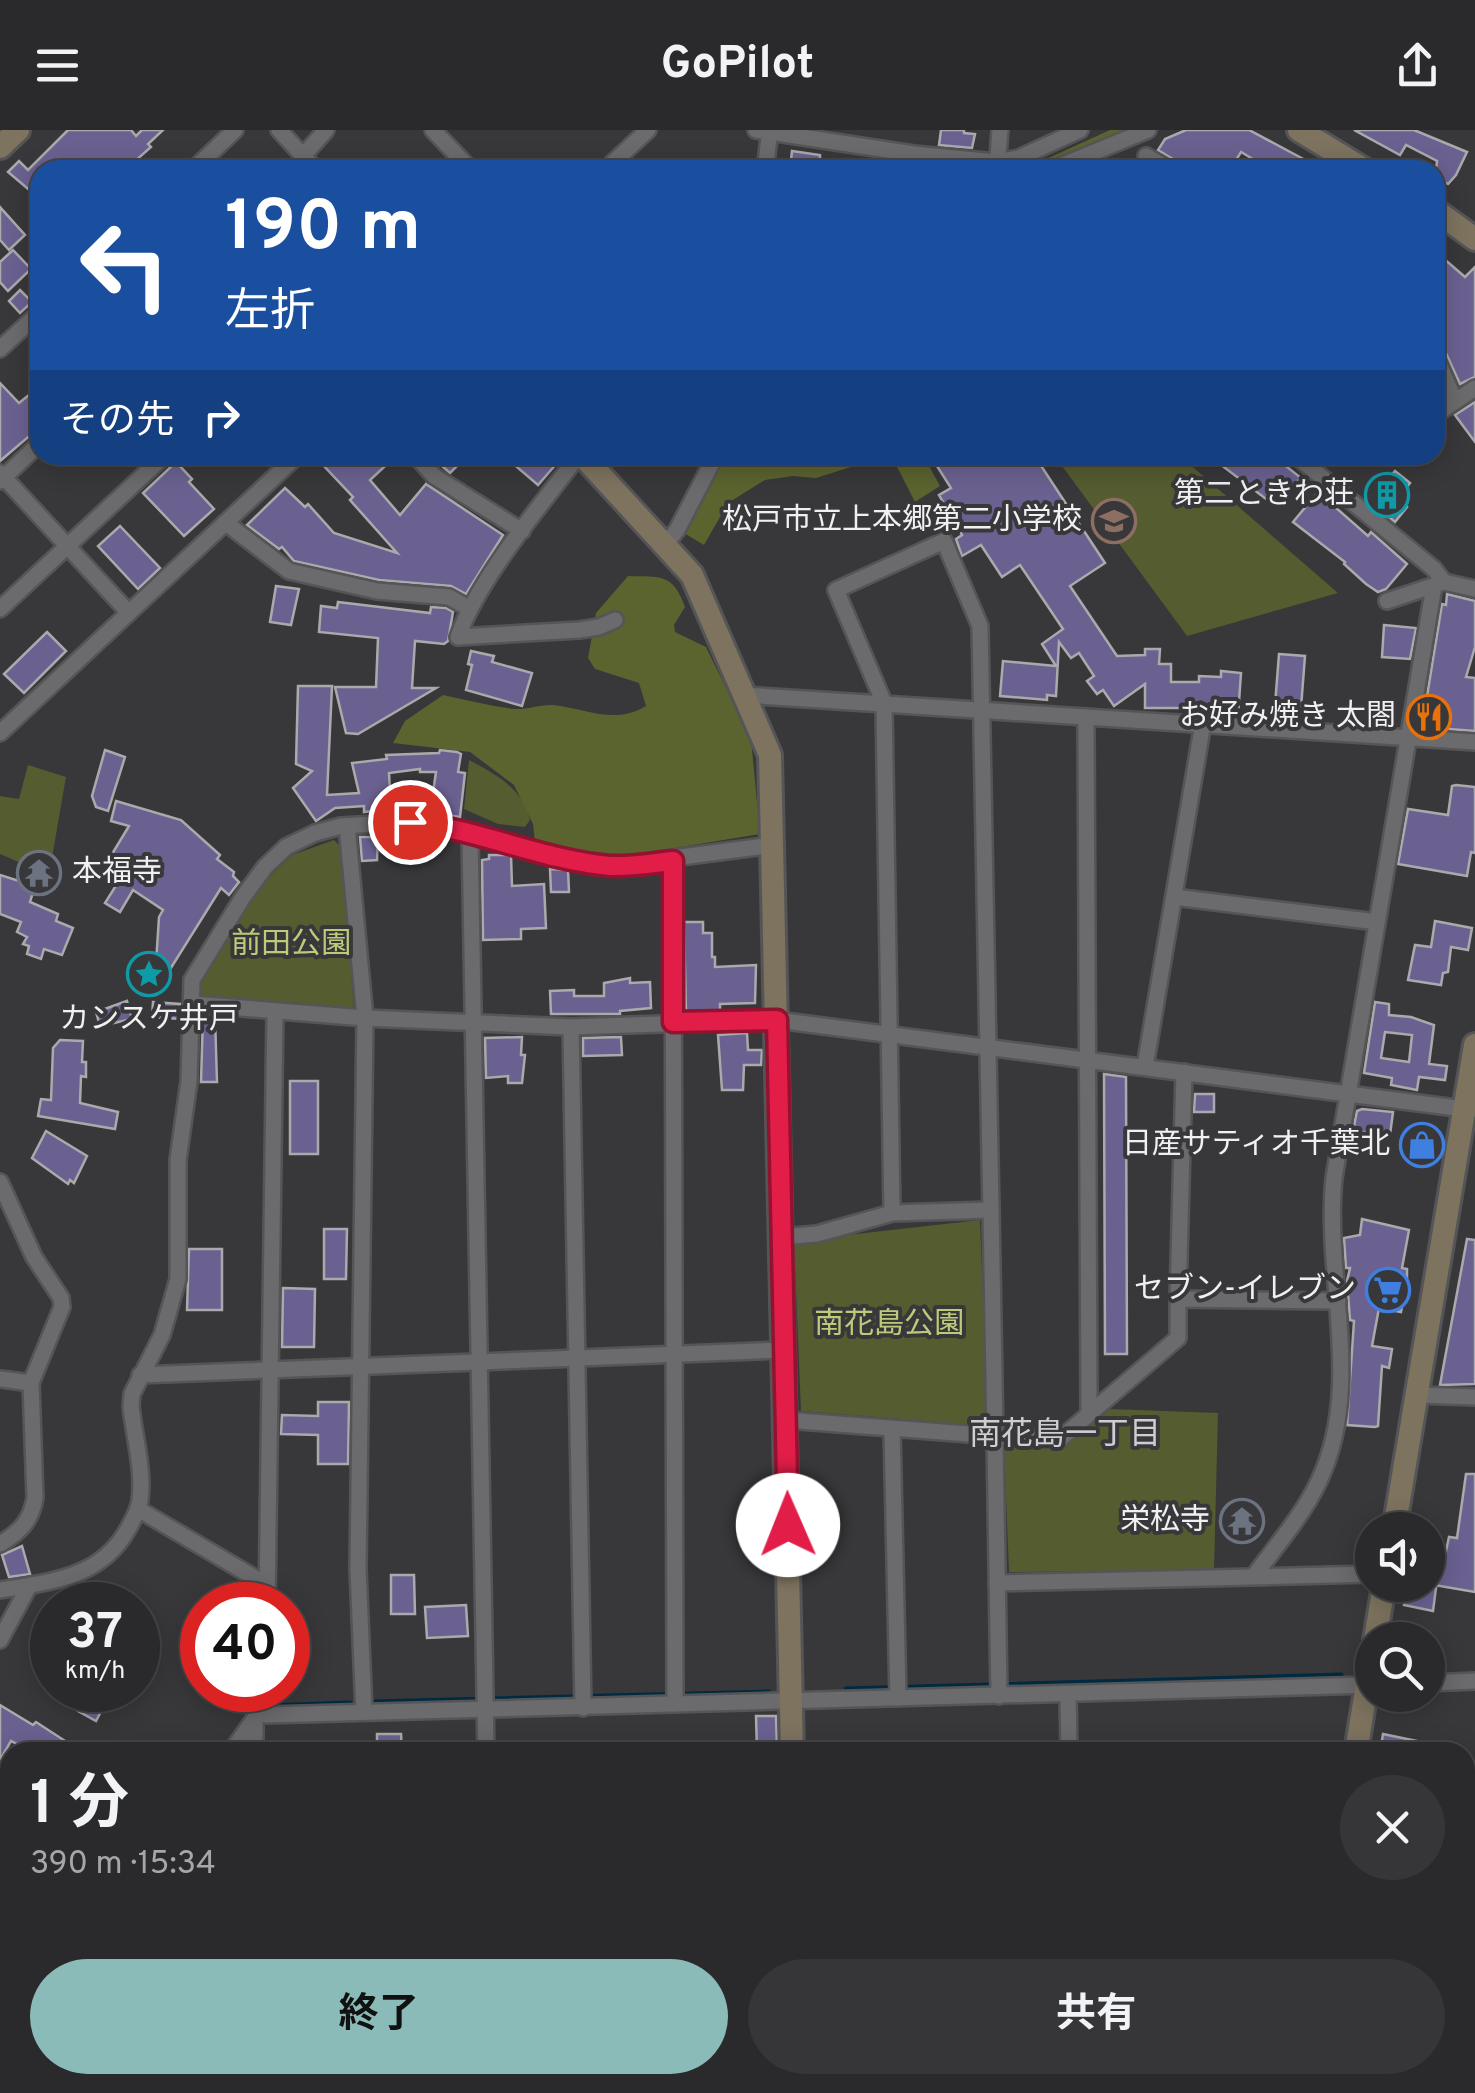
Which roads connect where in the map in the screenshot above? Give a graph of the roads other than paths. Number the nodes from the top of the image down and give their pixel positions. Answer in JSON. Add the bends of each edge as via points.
{"nodes":[{"id":1,"x":18,"y":130,"type":"edge"},
{"id":2,"x":235,"y":130,"type":"edge"},
{"id":3,"x":279,"y":130,"type":"edge"},
{"id":4,"x":326,"y":130,"type":"edge"},
{"id":5,"x":434,"y":130,"type":"edge"},
{"id":6,"x":648,"y":130,"type":"edge"},
{"id":7,"x":1000,"y":130,"type":"edge"},
{"id":8,"x":1080,"y":130,"type":"edge"},
{"id":9,"x":1148,"y":130,"type":"edge"},
{"id":10,"x":1299,"y":130,"type":"edge"},
{"id":11,"x":766,"y":131,"type":"edge"},
{"id":12,"x":0,"y":147,"type":"edge"},
{"id":13,"x":303,"y":156,"type":"junction"},
{"id":14,"x":1146,"y":156,"type":"dead end"},
{"id":15,"x":203,"y":160,"type":"edge"},
{"id":16,"x":307,"y":160,"type":"edge"},
{"id":17,"x":462,"y":160,"type":"edge"},
{"id":18,"x":616,"y":160,"type":"edge"},
{"id":19,"x":765,"y":160,"type":"edge"},
{"id":20,"x":955,"y":160,"type":"edge"},
{"id":21,"x":997,"y":160,"type":"edge"},
{"id":22,"x":1013,"y":160,"type":"edge"},
{"id":23,"x":1075,"y":160,"type":"edge"},
{"id":24,"x":1153,"y":160,"type":"edge"},
{"id":25,"x":1348,"y":160,"type":"edge"},
{"id":26,"x":1445,"y":217,"type":"edge"},
{"id":27,"x":1475,"y":239,"type":"edge"},
{"id":28,"x":30,"y":321,"type":"edge"},
{"id":29,"x":0,"y":349,"type":"edge"},
{"id":30,"x":1445,"y":378,"type":"edge"},
{"id":31,"x":1475,"y":388,"type":"edge"},
{"id":32,"x":1455,"y":401,"type":"junction"},
{"id":33,"x":1445,"y":408,"type":"edge"},
{"id":34,"x":30,"y":452,"type":"edge"},
{"id":35,"x":154,"y":465,"type":"edge"},
{"id":36,"x":287,"y":465,"type":"edge"},
{"id":37,"x":424,"y":465,"type":"edge"},
{"id":38,"x":572,"y":465,"type":"edge"},
{"id":39,"x":589,"y":465,"type":"edge"},
{"id":40,"x":711,"y":465,"type":"edge"},
{"id":41,"x":1307,"y":465,"type":"edge"},
{"id":42,"x":1,"y":477,"type":"edge"},
{"id":43,"x":226,"y":523,"type":"junction"},
{"id":44,"x":522,"y":530,"type":"junction"},
{"id":45,"x":665,"y":545,"type":"junction"},
{"id":46,"x":67,"y":546,"type":"junction"},
{"id":47,"x":1439,"y":584,"type":"junction"},
{"id":48,"x":1475,"y":589,"type":"edge"},
{"id":49,"x":1386,"y":601,"type":"dead end"},
{"id":50,"x":0,"y":608,"type":"edge"},
{"id":51,"x":470,"y":609,"type":"junction"},
{"id":52,"x":129,"y":613,"type":"junction"},
{"id":53,"x":615,"y":620,"type":"dead end"},
{"id":54,"x":744,"y":696,"type":"junction"},
{"id":55,"x":884,"y":703,"type":"junction"},
{"id":56,"x":984,"y":710,"type":"junction"},
{"id":57,"x":1086,"y":717,"type":"junction"},
{"id":58,"x":1203,"y":723,"type":"junction"},
{"id":59,"x":0,"y":733,"type":"edge"},
{"id":60,"x":1408,"y":737,"type":"junction"},
{"id":61,"x":1475,"y":742,"type":"edge"},
{"id":62,"x":347,"y":826,"type":"junction"},
{"id":63,"x":470,"y":834,"type":"junction"},
{"id":64,"x":773,"y":845,"type":"junction"},
{"id":65,"x":673,"y":861,"type":"junction"},
{"id":66,"x":1174,"y":896,"type":"junction"},
{"id":67,"x":1376,"y":922,"type":"junction"},
{"id":68,"x":193,"y":1004,"type":"junction"},
{"id":69,"x":275,"y":1011,"type":"junction"},
{"id":70,"x":365,"y":1018,"type":"junction"},
{"id":71,"x":777,"y":1020,"type":"junction"},
{"id":72,"x":673,"y":1022,"type":"junction"},
{"id":73,"x":474,"y":1023,"type":"junction"},
{"id":74,"x":571,"y":1027,"type":"junction"},
{"id":75,"x":888,"y":1034,"type":"junction"},
{"id":76,"x":988,"y":1045,"type":"junction"},
{"id":77,"x":1475,"y":1045,"type":"edge"},
{"id":78,"x":1088,"y":1060,"type":"junction"},
{"id":79,"x":1144,"y":1067,"type":"junction"},
{"id":80,"x":1184,"y":1072,"type":"junction"},
{"id":81,"x":1348,"y":1092,"type":"junction"},
{"id":82,"x":1470,"y":1109,"type":"edge"},
{"id":83,"x":0,"y":1182,"type":"edge"},
{"id":84,"x":991,"y":1210,"type":"junction"},
{"id":85,"x":892,"y":1213,"type":"junction"},
{"id":86,"x":781,"y":1238,"type":"junction"},
{"id":87,"x":1178,"y":1299,"type":"junction"},
{"id":88,"x":1338,"y":1302,"type":"junction"},
{"id":89,"x":784,"y":1350,"type":"junction"},
{"id":90,"x":673,"y":1355,"type":"junction"},
{"id":91,"x":577,"y":1360,"type":"junction"},
{"id":92,"x":479,"y":1362,"type":"junction"},
{"id":93,"x":360,"y":1368,"type":"junction"},
{"id":94,"x":270,"y":1372,"type":"junction"},
{"id":95,"x":140,"y":1375,"type":"junction"},
{"id":96,"x":0,"y":1378,"type":"edge"},
{"id":97,"x":30,"y":1383,"type":"junction"},
{"id":98,"x":1417,"y":1395,"type":"junction"},
{"id":99,"x":1475,"y":1397,"type":"edge"},
{"id":100,"x":1089,"y":1412,"type":"junction"},
{"id":101,"x":786,"y":1420,"type":"junction"},
{"id":102,"x":892,"y":1429,"type":"junction"},
{"id":103,"x":994,"y":1436,"type":"junction"},
{"id":104,"x":138,"y":1510,"type":"junction"},
{"id":105,"x":1397,"y":1512,"type":"edge"},
{"id":106,"x":0,"y":1544,"type":"edge"},
{"id":107,"x":1355,"y":1574,"type":"edge"},
{"id":108,"x":1254,"y":1576,"type":"junction"},
{"id":109,"x":262,"y":1582,"type":"edge"},
{"id":110,"x":267,"y":1582,"type":"edge"},
{"id":111,"x":997,"y":1583,"type":"junction"},
{"id":112,"x":29,"y":1586,"type":"junction"},
{"id":113,"x":0,"y":1590,"type":"edge"},
{"id":114,"x":0,"y":1640,"type":"edge"},
{"id":115,"x":1475,"y":1681,"type":"edge"},
{"id":116,"x":1445,"y":1682,"type":"edge"},
{"id":117,"x":1355,"y":1685,"type":"edge"},
{"id":118,"x":1068,"y":1694,"type":"junction"},
{"id":119,"x":999,"y":1696,"type":"junction"},
{"id":120,"x":898,"y":1698,"type":"junction"},
{"id":121,"x":790,"y":1700,"type":"junction"},
{"id":122,"x":674,"y":1704,"type":"junction"},
{"id":123,"x":583,"y":1708,"type":"junction"},
{"id":124,"x":485,"y":1710,"type":"junction"},
{"id":125,"x":258,"y":1712,"type":"edge"},
{"id":126,"x":266,"y":1712,"type":"edge"},
{"id":127,"x":364,"y":1712,"type":"junction"},
{"id":128,"x":1364,"y":1712,"type":"edge"},
{"id":129,"x":255,"y":1718,"type":"junction"},
{"id":130,"x":237,"y":1742,"type":"edge"},
{"id":131,"x":255,"y":1742,"type":"edge"},
{"id":132,"x":486,"y":1742,"type":"edge"},
{"id":133,"x":792,"y":1742,"type":"edge"},
{"id":134,"x":1070,"y":1742,"type":"edge"},
{"id":135,"x":1358,"y":1742,"type":"edge"}],
"edges":[{"from":1,"to":12,"type":"street"},
{"from":2,"to":15,"type":"street"},
{"from":3,"to":13,"type":"street"},
{"from":4,"to":13,"type":"street"},
{"from":5,"to":17,"type":"street"},
{"from":6,"to":18,"type":"street"},
{"from":7,"to":21,"type":"street"},
{"from":8,"to":22,"type":"street"},
{"from":9,"to":23,"type":"street"},
{"from":10,"to":25,"type":"street"},
{"from":11,"to":19,"type":"street"},
{"from":11,"to":20,"type":"street"},
{"from":13,"to":16,"type":"street"},
{"from":14,"to":24,"type":"street"},
{"from":26,"to":27,"type":"street"},
{"from":28,"to":29,"type":"street"},
{"from":30,"to":32,"type":"street"},
{"from":31,"to":32,"type":"street"},
{"from":32,"to":33,"type":"street"},
{"from":34,"to":42,"type":"street"},
{"from":35,"to":46,"type":"street"},
{"from":36,"to":43,"type":"street"},
{"from":37,"to":44,"type":"street"},
{"from":38,"to":44,"type":"street"},
{"from":39,"to":45,"type":"street"},
{"from":40,"to":45,"type":"street"},
{"from":41,"to":47,"type":"street","via":[[1434,569]]},
{"from":42,"to":46,"type":"street"},
{"from":43,"to":51,"type":"street","via":[[289,572],[376,591],[449,597]]},
{"from":43,"to":52,"type":"street"},
{"from":44,"to":51,"type":"street"},
{"from":45,"to":54,"type":"street","via":[[692,576]]},
{"from":46,"to":50,"type":"street"},
{"from":46,"to":52,"type":"street"},
{"from":47,"to":48,"type":"street"},
{"from":47,"to":49,"type":"street"},
{"from":47,"to":60,"type":"street"},
{"from":51,"to":53,"type":"street","via":[[458,637],[589,628]]},
{"from":52,"to":59,"type":"street"},
{"from":54,"to":55,"type":"street"},
{"from":54,"to":64,"type":"street","via":[[770,755]]},
{"from":55,"to":56,"type":"street"},
{"from":55,"to":56,"type":"street","via":[[836,590],[944,540],[980,626]]},
{"from":55,"to":75,"type":"street"},
{"from":56,"to":57,"type":"street"},
{"from":56,"to":76,"type":"street"},
{"from":57,"to":58,"type":"street"},
{"from":57,"to":78,"type":"street"},
{"from":58,"to":60,"type":"street"},
{"from":58,"to":66,"type":"street"},
{"from":60,"to":61,"type":"street"},
{"from":60,"to":67,"type":"street"},
{"from":62,"to":63,"type":"street","via":[[410,822]]},
{"from":62,"to":68,"type":"street","via":[[286,847],[265,867],[192,980]]},
{"from":62,"to":70,"type":"street"},
{"from":63,"to":65,"type":"street","via":[[612,866]]},
{"from":63,"to":73,"type":"street"},
{"from":64,"to":65,"type":"street"},
{"from":64,"to":71,"type":"street"},
{"from":65,"to":72,"type":"street"},
{"from":66,"to":67,"type":"street"},
{"from":66,"to":79,"type":"street"},
{"from":67,"to":81,"type":"street"},
{"from":68,"to":69,"type":"street"},
{"from":68,"to":95,"type":"street","via":[[178,1160],[178,1279],[166,1324]]},
{"from":69,"to":70,"type":"street"},
{"from":69,"to":94,"type":"street"},
{"from":70,"to":73,"type":"street"},
{"from":70,"to":93,"type":"street"},
{"from":71,"to":72,"type":"street"},
{"from":71,"to":75,"type":"street"},
{"from":71,"to":86,"type":"street"},
{"from":72,"to":74,"type":"street"},
{"from":72,"to":90,"type":"street"},
{"from":73,"to":74,"type":"street"},
{"from":73,"to":92,"type":"street"},
{"from":74,"to":91,"type":"street"},
{"from":75,"to":76,"type":"street"},
{"from":75,"to":85,"type":"street"},
{"from":76,"to":78,"type":"street"},
{"from":76,"to":84,"type":"street"},
{"from":77,"to":82,"type":"street"},
{"from":78,"to":79,"type":"street"},
{"from":78,"to":100,"type":"street"},
{"from":79,"to":80,"type":"street"},
{"from":80,"to":81,"type":"street"},
{"from":80,"to":87,"type":"street"},
{"from":81,"to":82,"type":"street"},
{"from":81,"to":88,"type":"street","via":[[1330,1213]]},
{"from":82,"to":98,"type":"street"},
{"from":83,"to":97,"type":"street","via":[[61,1298]]},
{"from":84,"to":85,"type":"street"},
{"from":84,"to":103,"type":"street"},
{"from":85,"to":86,"type":"street"},
{"from":86,"to":89,"type":"street"},
{"from":87,"to":88,"type":"street"},
{"from":87,"to":100,"type":"street","via":[[1178,1338]]},
{"from":88,"to":108,"type":"street","via":[[1342,1370],[1333,1440],[1319,1482]]},
{"from":89,"to":90,"type":"street"},
{"from":89,"to":101,"type":"street"},
{"from":90,"to":91,"type":"street"},
{"from":90,"to":122,"type":"street"},
{"from":91,"to":92,"type":"street"},
{"from":91,"to":123,"type":"street"},
{"from":92,"to":93,"type":"street"},
{"from":92,"to":124,"type":"street"},
{"from":93,"to":94,"type":"street"},
{"from":93,"to":127,"type":"street"},
{"from":94,"to":95,"type":"street"},
{"from":94,"to":110,"type":"street"},
{"from":95,"to":104,"type":"street","via":[[131,1406]]},
{"from":96,"to":97,"type":"street"},
{"from":97,"to":106,"type":"street","via":[[35,1498],[26,1523]]},
{"from":98,"to":99,"type":"street"},
{"from":98,"to":105,"type":"street"},
{"from":100,"to":103,"type":"street","via":[[1060,1439]]},
{"from":101,"to":102,"type":"street"},
{"from":101,"to":121,"type":"street"},
{"from":102,"to":103,"type":"street"},
{"from":102,"to":120,"type":"street"},
{"from":103,"to":111,"type":"street"},
{"from":104,"to":109,"type":"street"},
{"from":104,"to":112,"type":"street","via":[[103,1561]]},
{"from":107,"to":108,"type":"street"},
{"from":108,"to":111,"type":"street"},
{"from":111,"to":119,"type":"street"},
{"from":112,"to":113,"type":"street"},
{"from":112,"to":114,"type":"street"},
{"from":115,"to":116,"type":"street"},
{"from":117,"to":118,"type":"street"},
{"from":118,"to":119,"type":"street"},
{"from":118,"to":134,"type":"street"},
{"from":119,"to":120,"type":"street"},
{"from":120,"to":121,"type":"street"},
{"from":121,"to":122,"type":"street"},
{"from":121,"to":133,"type":"street"},
{"from":122,"to":123,"type":"street"},
{"from":123,"to":124,"type":"street"},
{"from":124,"to":127,"type":"street"},
{"from":124,"to":132,"type":"street"},
{"from":125,"to":129,"type":"street"},
{"from":126,"to":127,"type":"street"},
{"from":128,"to":135,"type":"street"},
{"from":129,"to":130,"type":"street"},
{"from":129,"to":131,"type":"street"}]}
